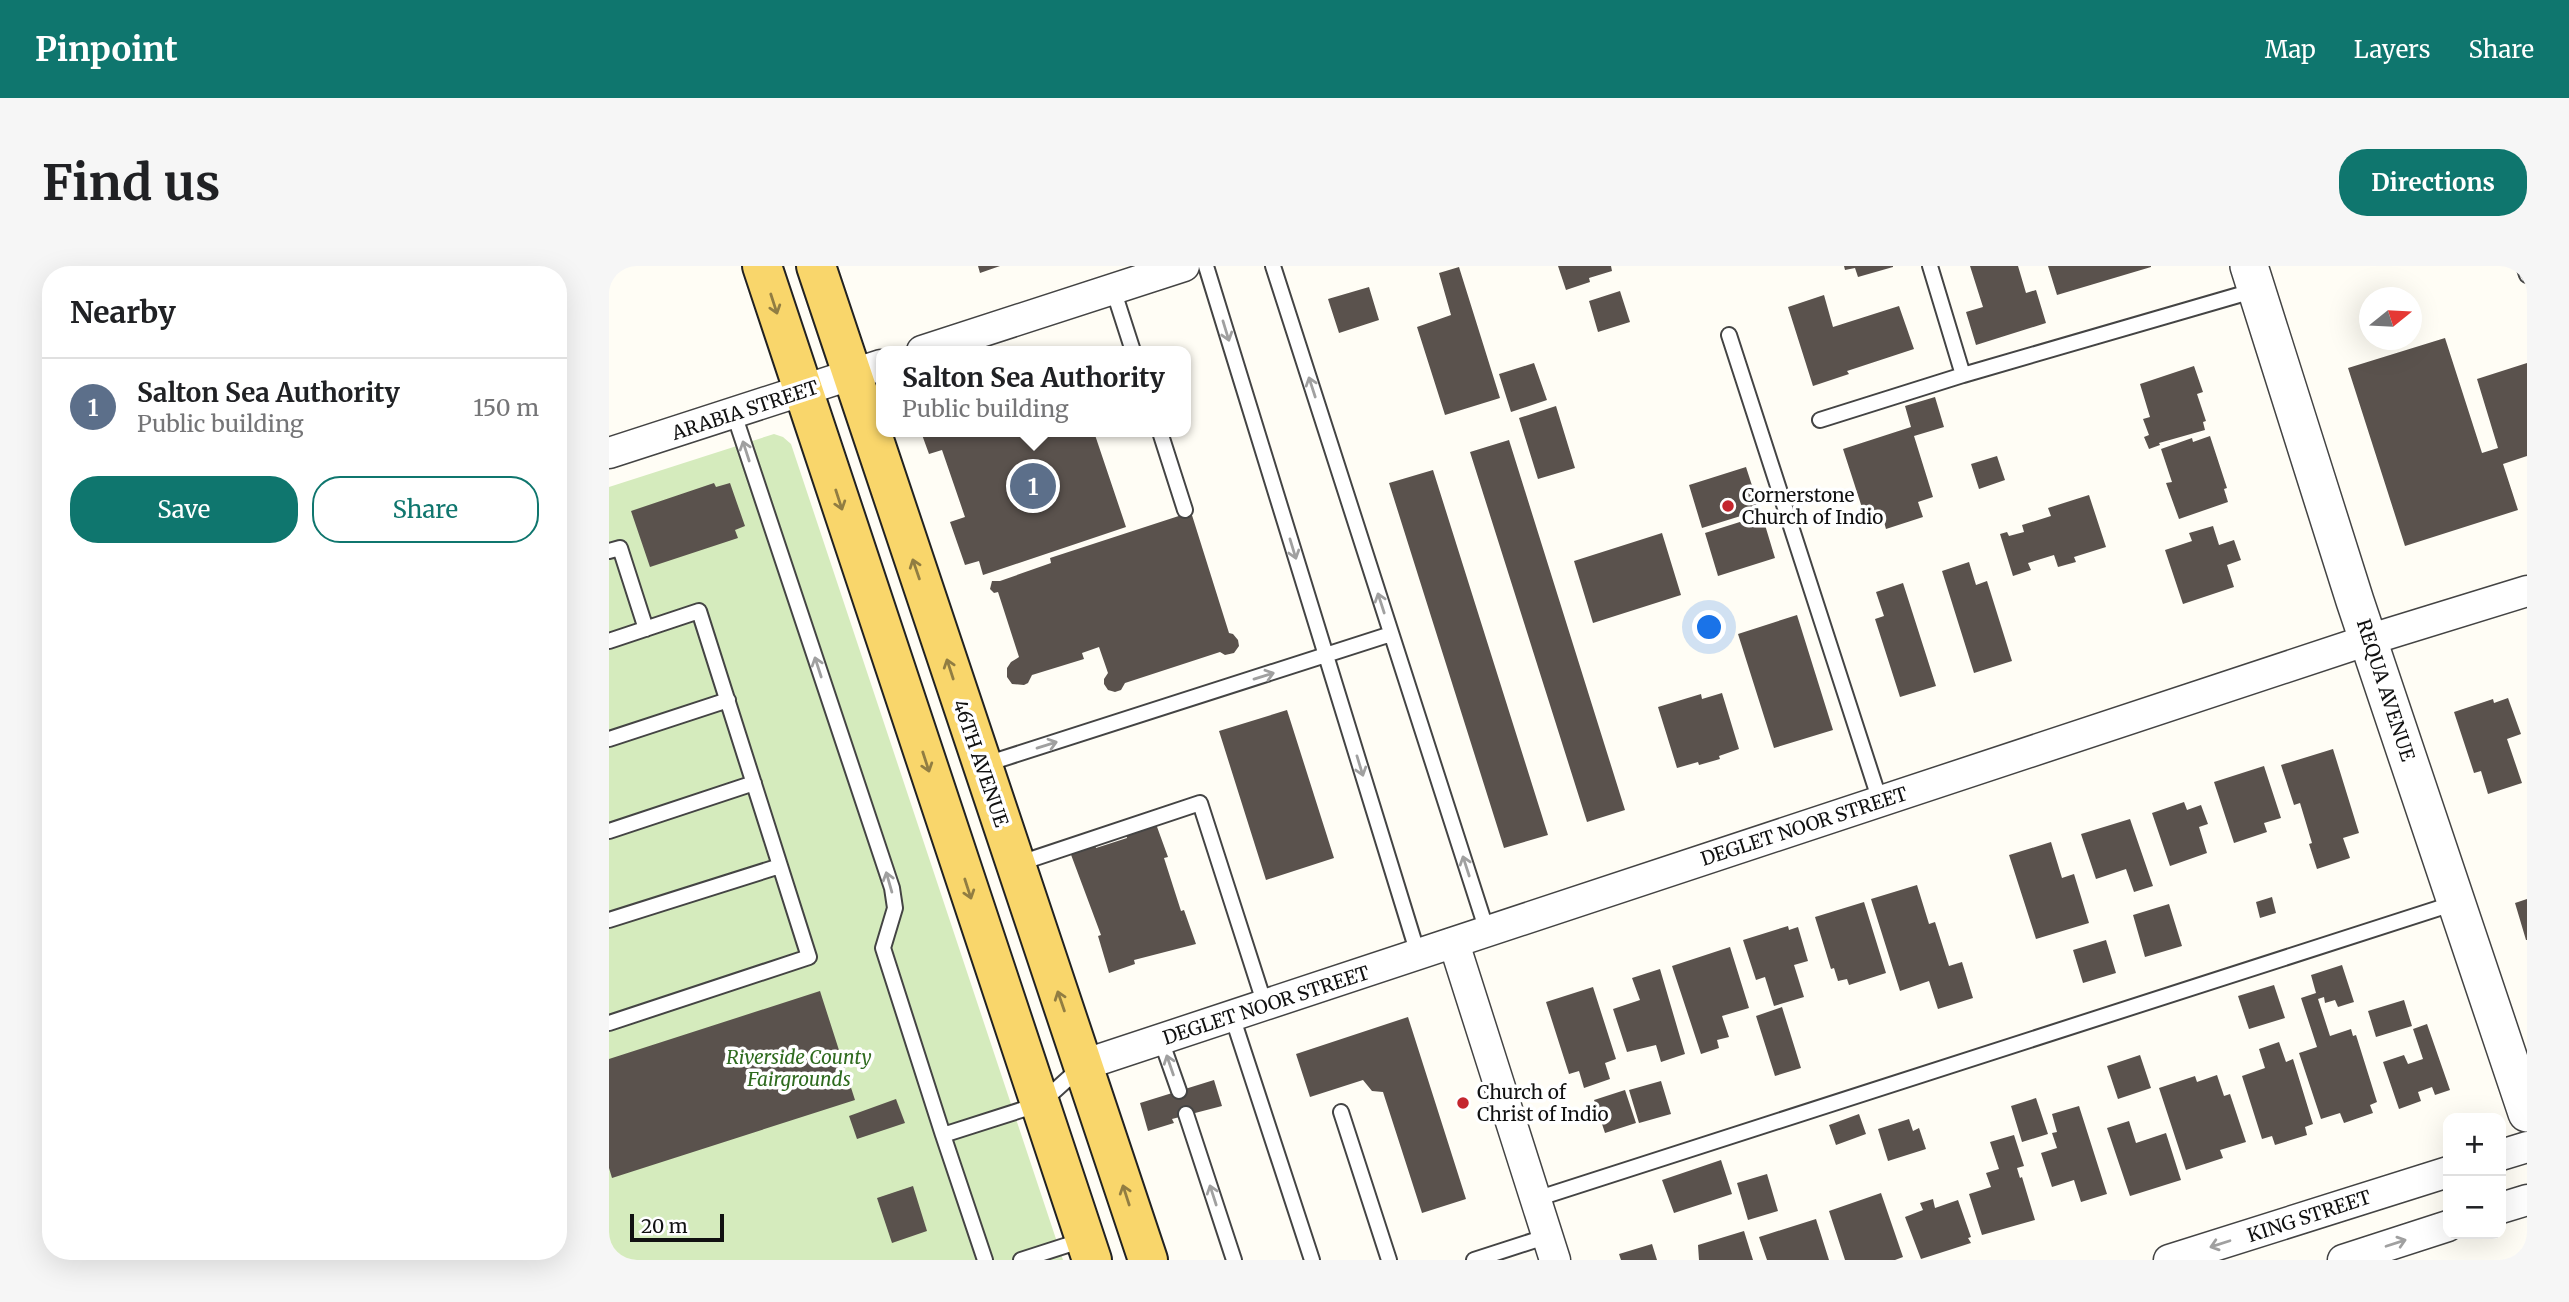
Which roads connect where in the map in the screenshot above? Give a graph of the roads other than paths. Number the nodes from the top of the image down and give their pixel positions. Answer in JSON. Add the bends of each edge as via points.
{"nodes":[{"id":1,"x":762,"y":266,"type":"edge"},
{"id":2,"x":816,"y":266,"type":"edge"},
{"id":3,"x":1184,"y":266,"type":"edge"},
{"id":4,"x":1206,"y":266,"type":"edge"},
{"id":5,"x":1273,"y":266,"type":"edge"},
{"id":6,"x":1930,"y":266,"type":"edge"},
{"id":7,"x":2524,"y":266,"type":"edge"},
{"id":8,"x":2527,"y":275,"type":"edge"},
{"id":9,"x":2253,"y":278,"type":"edge"},
{"id":10,"x":1113,"y":289,"type":"junction"},
{"id":11,"x":1729,"y":335,"type":"dead end"},
{"id":12,"x":937,"y":346,"type":"edge"},
{"id":13,"x":1131,"y":346,"type":"edge"},
{"id":14,"x":866,"y":370,"type":"edge"},
{"id":15,"x":1963,"y":374,"type":"junction"},
{"id":16,"x":803,"y":391,"type":"junction"},
{"id":17,"x":876,"y":404,"type":"edge"},
{"id":18,"x":734,"y":414,"type":"junction"},
{"id":19,"x":1821,"y":420,"type":"dead end"},
{"id":20,"x":886,"y":437,"type":"edge"},
{"id":21,"x":1162,"y":437,"type":"edge"},
{"id":22,"x":609,"y":453,"type":"edge"},
{"id":23,"x":1185,"y":510,"type":"dead end"},
{"id":24,"x":609,"y":551,"type":"edge"},
{"id":25,"x":2527,"y":591,"type":"edge"},
{"id":26,"x":646,"y":629,"type":"junction"},
{"id":27,"x":1391,"y":634,"type":"junction"},
{"id":28,"x":2368,"y":640,"type":"junction"},
{"id":29,"x":609,"y":641,"type":"edge"},
{"id":30,"x":1326,"y":657,"type":"junction"},
{"id":31,"x":728,"y":700,"type":"junction"},
{"id":32,"x":609,"y":739,"type":"edge"},
{"id":33,"x":982,"y":765,"type":"junction"},
{"id":34,"x":754,"y":783,"type":"junction"},
{"id":35,"x":1880,"y":801,"type":"junction"},
{"id":36,"x":609,"y":831,"type":"edge"},
{"id":37,"x":1015,"y":865,"type":"junction"},
{"id":38,"x":781,"y":866,"type":"junction"},
{"id":39,"x":2455,"y":903,"type":"junction"},
{"id":40,"x":609,"y":920,"type":"edge"},
{"id":41,"x":1487,"y":931,"type":"junction"},
{"id":42,"x":1454,"y":943,"type":"junction"},
{"id":43,"x":1418,"y":954,"type":"junction"},
{"id":44,"x":1265,"y":1005,"type":"junction"},
{"id":45,"x":1233,"y":1016,"type":"junction"},
{"id":46,"x":609,"y":1023,"type":"edge"},
{"id":47,"x":1161,"y":1040,"type":"junction"},
{"id":48,"x":1083,"y":1065,"type":"junction"},
{"id":49,"x":1178,"y":1091,"type":"dead end"},
{"id":50,"x":1040,"y":1104,"type":"junction"},
{"id":51,"x":1341,"y":1112,"type":"dead end"},
{"id":52,"x":2527,"y":1113,"type":"edge"},
{"id":53,"x":1186,"y":1114,"type":"dead end"},
{"id":54,"x":943,"y":1135,"type":"junction"},
{"id":55,"x":2527,"y":1147,"type":"edge"},
{"id":56,"x":2506,"y":1153,"type":"edge"},
{"id":57,"x":2443,"y":1174,"type":"edge"},
{"id":58,"x":1536,"y":1199,"type":"junction"},
{"id":59,"x":2527,"y":1200,"type":"edge"},
{"id":60,"x":2506,"y":1206,"type":"edge"},
{"id":61,"x":2443,"y":1228,"type":"edge"},
{"id":62,"x":1552,"y":1248,"type":"edge"},
{"id":63,"x":1088,"y":1250,"type":"edge"},
{"id":64,"x":985,"y":1260,"type":"edge"},
{"id":65,"x":1021,"y":1260,"type":"edge"},
{"id":66,"x":1147,"y":1260,"type":"edge"},
{"id":67,"x":1234,"y":1260,"type":"edge"},
{"id":68,"x":1312,"y":1260,"type":"edge"},
{"id":69,"x":1389,"y":1260,"type":"edge"},
{"id":70,"x":1474,"y":1260,"type":"edge"},
{"id":71,"x":2169,"y":1260,"type":"edge"},
{"id":72,"x":2343,"y":1260,"type":"edge"}],
"edges":[{"from":1,"to":16,"type":"main road","one_way":true},
{"from":2,"to":14,"type":"main road","name":"46TH AVENUE"},
{"from":3,"to":10,"type":"street"},
{"from":4,"to":30,"type":"lane","one_way":true},
{"from":27,"to":5,"type":"lane","one_way":true},
{"from":6,"to":15,"type":"lane"},
{"from":7,"to":8,"type":"lane"},
{"from":9,"to":15,"type":"lane"},
{"from":9,"to":28,"type":"street","name":"REQUA AVENUE"},
{"from":10,"to":12,"type":"street"},
{"from":10,"to":13,"type":"lane"},
{"from":11,"to":35,"type":"lane"},
{"from":14,"to":16,"type":"street","name":"ARABIA STREET"},
{"from":17,"to":14,"type":"main road","name":"46TH AVENUE","one_way":true},
{"from":15,"to":19,"type":"lane"},
{"from":16,"to":18,"type":"street","name":"ARABIA STREET"},
{"from":16,"to":50,"type":"main road","one_way":true},
{"from":18,"to":22,"type":"street","name":"ARABIA STREET"},
{"from":54,"to":18,"type":"lane","one_way":true,"via":[[883,948],[895,908],[892,888]]},
{"from":33,"to":20,"type":"main road","name":"46TH AVENUE","one_way":true},
{"from":21,"to":23,"type":"lane"},
{"from":24,"to":26,"type":"lane","via":[[620,548]]},
{"from":25,"to":28,"type":"street","name":"DEGLET NOOR STREET"},
{"from":26,"to":29,"type":"lane"},
{"from":26,"to":31,"type":"lane","via":[[699,611]]},
{"from":27,"to":30,"type":"lane"},
{"from":41,"to":27,"type":"lane","one_way":true},
{"from":28,"to":35,"type":"street","name":"DEGLET NOOR STREET"},
{"from":28,"to":39,"type":"street","name":"REQUA AVENUE"},
{"from":33,"to":30,"type":"lane","one_way":true},
{"from":30,"to":43,"type":"lane","one_way":true},
{"from":31,"to":32,"type":"lane"},
{"from":31,"to":34,"type":"lane"},
{"from":33,"to":37,"type":"main road","name":"46TH AVENUE"},
{"from":34,"to":36,"type":"lane"},
{"from":34,"to":38,"type":"lane"},
{"from":35,"to":41,"type":"street","name":"DEGLET NOOR STREET"},
{"from":37,"to":44,"type":"lane","via":[[1201,803]]},
{"from":48,"to":37,"type":"main road","name":"46TH AVENUE","one_way":true},
{"from":38,"to":40,"type":"lane"},
{"from":38,"to":46,"type":"lane","via":[[809,957]]},
{"from":39,"to":52,"type":"street","name":"REQUA AVENUE"},
{"from":39,"to":58,"type":"lane"},
{"from":41,"to":42,"type":"street","name":"DEGLET NOOR STREET"},
{"from":42,"to":43,"type":"street","name":"DEGLET NOOR STREET"},
{"from":42,"to":58,"type":"street"},
{"from":43,"to":44,"type":"street","name":"DEGLET NOOR STREET"},
{"from":44,"to":45,"type":"street","name":"DEGLET NOOR STREET"},
{"from":45,"to":47,"type":"street","name":"DEGLET NOOR STREET"},
{"from":45,"to":68,"type":"lane"},
{"from":47,"to":48,"type":"street","name":"DEGLET NOOR STREET"},
{"from":49,"to":47,"type":"lane","one_way":true},
{"from":48,"to":50,"type":"lane"},
{"from":66,"to":48,"type":"main road","name":"46TH AVENUE","one_way":true},
{"from":50,"to":54,"type":"lane"},
{"from":50,"to":63,"type":"main road"},
{"from":51,"to":69,"type":"lane"},
{"from":67,"to":53,"type":"lane","one_way":true},
{"from":54,"to":64,"type":"lane"},
{"from":55,"to":56,"type":"street"},
{"from":57,"to":71,"type":"street","name":"KING STREET","one_way":true},
{"from":58,"to":62,"type":"street"},
{"from":59,"to":60,"type":"street"},
{"from":72,"to":61,"type":"street","one_way":true},
{"from":62,"to":70,"type":"lane"},
{"from":63,"to":65,"type":"lane"}]}
